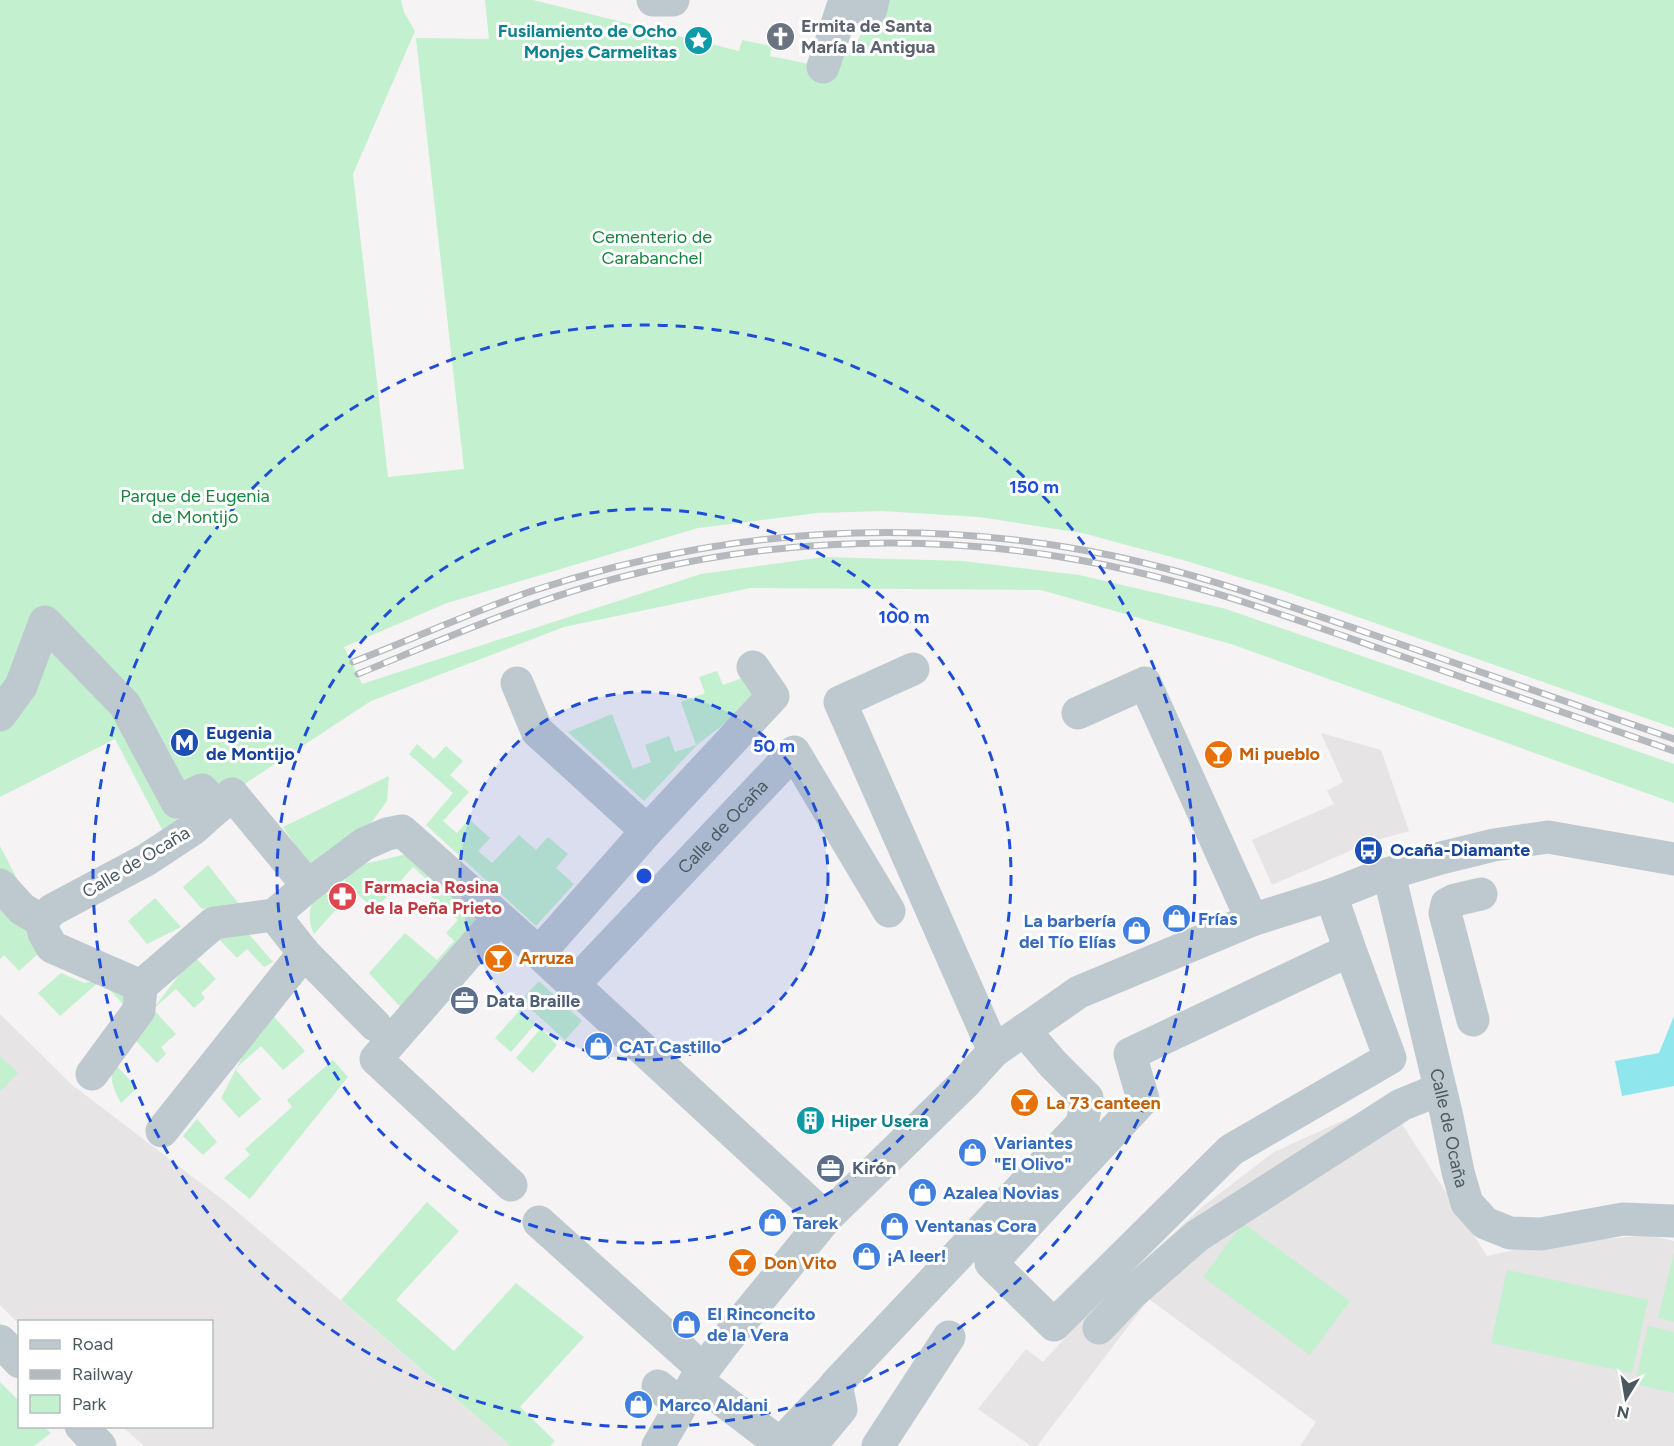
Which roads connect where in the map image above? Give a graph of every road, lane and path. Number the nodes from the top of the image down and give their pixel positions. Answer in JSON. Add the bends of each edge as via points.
{"nodes":[{"id":1,"x":656,"y":0,"type":"edge"},
{"id":2,"x":673,"y":0,"type":"edge"},
{"id":3,"x":846,"y":0,"type":"edge"},
{"id":4,"x":873,"y":0,"type":"edge"},
{"id":5,"x":823,"y":67,"type":"dead end"},
{"id":6,"x":753,"y":667,"type":"dead end"},
{"id":7,"x":913,"y":669,"type":"dead end"},
{"id":8,"x":517,"y":683,"type":"dead end"},
{"id":9,"x":1078,"y":713,"type":"dead end"},
{"id":10,"x":0,"y":715,"type":"edge"},
{"id":11,"x":231,"y":806,"type":"junction"},
{"id":12,"x":647,"y":831,"type":"junction"},
{"id":13,"x":1674,"y":859,"type":"edge"},
{"id":14,"x":1389,"y":874,"type":"junction"},
{"id":15,"x":0,"y":885,"type":"edge"},
{"id":16,"x":308,"y":886,"type":"junction"},
{"id":17,"x":1481,"y":894,"type":"dead end"},
{"id":18,"x":1331,"y":895,"type":"junction"},
{"id":19,"x":889,"y":911,"type":"dead end"},
{"id":20,"x":274,"y":915,"type":"junction"},
{"id":21,"x":499,"y":918,"type":"junction"},
{"id":22,"x":1252,"y":920,"type":"junction"},
{"id":23,"x":42,"y":921,"type":"junction"},
{"id":24,"x":1454,"y":949,"type":"junction"},
{"id":25,"x":1350,"y":950,"type":"junction"},
{"id":26,"x":304,"y":953,"type":"junction"},
{"id":27,"x":539,"y":953,"type":"junction"},
{"id":28,"x":1410,"y":959,"type":"junction"},
{"id":29,"x":573,"y":985,"type":"junction"},
{"id":30,"x":141,"y":986,"type":"junction"},
{"id":31,"x":1473,"y":1020,"type":"dead end"},
{"id":32,"x":375,"y":1025,"type":"dead end"},
{"id":33,"x":1024,"y":1030,"type":"junction"},
{"id":34,"x":994,"y":1051,"type":"junction"},
{"id":35,"x":92,"y":1074,"type":"dead end"},
{"id":36,"x":1440,"y":1089,"type":"junction"},
{"id":37,"x":162,"y":1131,"type":"dead end"},
{"id":38,"x":511,"y":1185,"type":"dead end"},
{"id":39,"x":826,"y":1218,"type":"junction"},
{"id":40,"x":1674,"y":1221,"type":"edge"},
{"id":41,"x":539,"y":1222,"type":"dead end"},
{"id":42,"x":1099,"y":1328,"type":"dead end"},
{"id":43,"x":950,"y":1337,"type":"dead end"},
{"id":44,"x":0,"y":1341,"type":"edge"},
{"id":45,"x":18,"y":1360,"type":"edge"},
{"id":46,"x":685,"y":1385,"type":"junction"},
{"id":47,"x":83,"y":1428,"type":"edge"},
{"id":48,"x":791,"y":1445,"type":"edge"},
{"id":49,"x":100,"y":1446,"type":"edge"},
{"id":50,"x":658,"y":1446,"type":"edge"},
{"id":51,"x":878,"y":1446,"type":"edge"}],
"edges":[{"from":1,"to":2,"type":"street"},
{"from":3,"to":4,"type":"street","via":[[851,9],[861,14],[871,9]]},
{"from":3,"to":5,"type":"street"},
{"from":6,"to":12,"type":"street","via":[[773,696]]},
{"from":7,"to":34,"type":"street","via":[[840,702]]},
{"from":8,"to":12,"type":"street","via":[[537,731]]},
{"from":9,"to":22,"type":"street","via":[[1145,684]]},
{"from":10,"to":11,"type":"street","via":[[21,686],[45,622],[125,705],[177,802],[202,790]]},
{"from":11,"to":16,"type":"street"},
{"from":11,"to":23,"type":"street","name":"Calle de Ocaña","via":[[146,860],[52,910]]},
{"from":12,"to":27,"type":"street"},
{"from":13,"to":14,"type":"street","via":[[1548,837],[1494,845]]},
{"from":14,"to":18,"type":"street"},
{"from":14,"to":28,"type":"street","name":"Calle de Ocaña"},
{"from":15,"to":23,"type":"street","via":[[22,909]]},
{"from":16,"to":20,"type":"street"},
{"from":16,"to":21,"type":"street","via":[[364,844],[402,831]]},
{"from":17,"to":24,"type":"street","via":[[1448,904],[1445,913]]},
{"from":18,"to":22,"type":"street"},
{"from":18,"to":25,"type":"street"},
{"from":19,"to":29,"type":"street","name":"Calle de Ocaña","via":[[794,752]]},
{"from":20,"to":26,"type":"street"},
{"from":20,"to":30,"type":"street","via":[[214,923]]},
{"from":21,"to":27,"type":"street"},
{"from":21,"to":38,"type":"street","via":[[376,1059]]},
{"from":22,"to":33,"type":"street","via":[[1078,992]]},
{"from":23,"to":30,"type":"street","via":[[52,947]]},
{"from":24,"to":28,"type":"street"},
{"from":24,"to":31,"type":"street"},
{"from":25,"to":25,"type":"street","via":[[1130,1054],[1143,1099],[991,1263],[1054,1325],[1231,1150],[1390,1058]]},
{"from":26,"to":32,"type":"street"},
{"from":26,"to":37,"type":"street"},
{"from":27,"to":29,"type":"street"},
{"from":28,"to":36,"type":"street","name":"Calle de Ocaña"},
{"from":29,"to":39,"type":"street"},
{"from":30,"to":35,"type":"street","via":[[138,1010]]},
{"from":33,"to":34,"type":"street"},
{"from":33,"to":48,"type":"street","via":[[1087,1098],[1082,1124],[836,1384]]},
{"from":34,"to":39,"type":"street"},
{"from":36,"to":40,"type":"street","name":"Calle de Ocaña","via":[[1467,1203],[1485,1223],[1510,1233],[1541,1234],[1623,1219]]},
{"from":36,"to":42,"type":"street","via":[[1401,1105],[1197,1236]]},
{"from":39,"to":46,"type":"street"},
{"from":41,"to":46,"type":"street"},
{"from":43,"to":51,"type":"street"},
{"from":44,"to":45,"type":"street"},
{"from":46,"to":48,"type":"street"},
{"from":46,"to":50,"type":"street"},
{"from":47,"to":49,"type":"street"}]}
